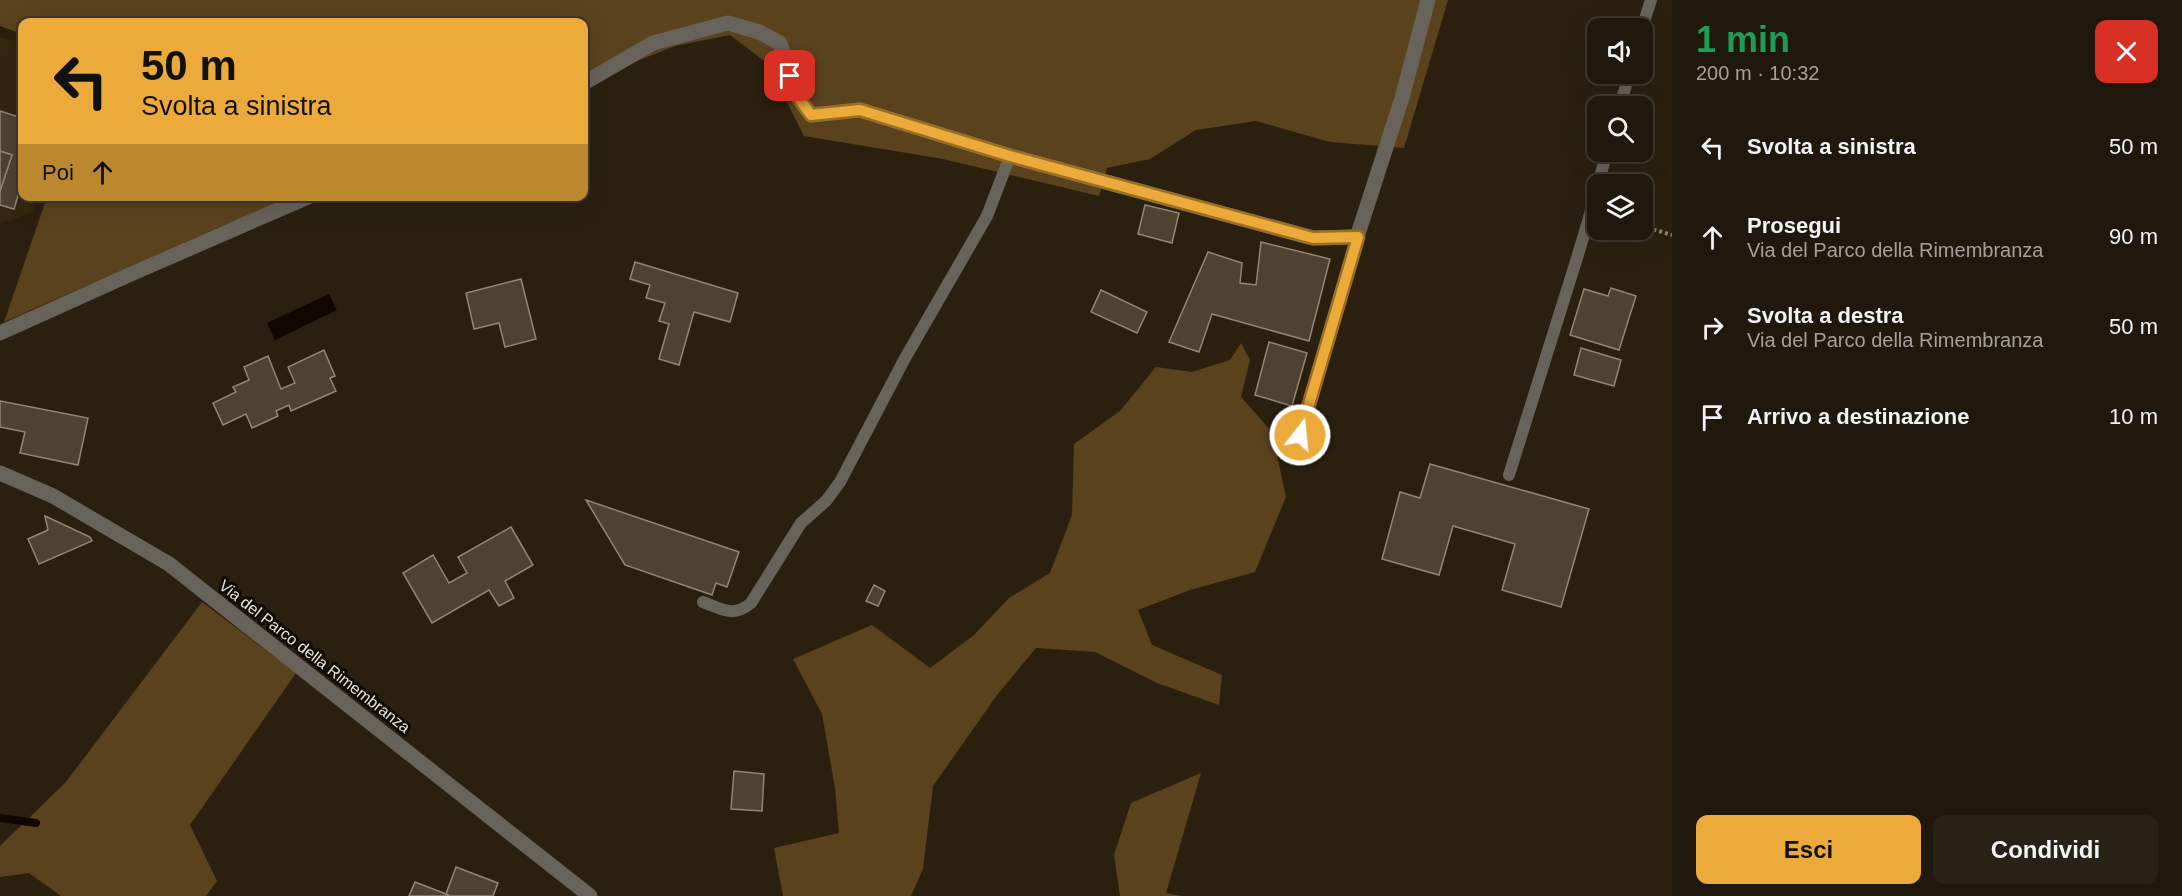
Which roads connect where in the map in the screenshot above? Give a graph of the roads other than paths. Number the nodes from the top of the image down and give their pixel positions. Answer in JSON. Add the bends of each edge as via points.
{"nodes":[{"id":1,"x":1428,"y":0,"type":"edge"},
{"id":2,"x":1651,"y":0,"type":"edge"},
{"id":3,"x":1645,"y":18,"type":"edge"},
{"id":4,"x":588,"y":81,"type":"edge"},
{"id":5,"x":1005,"y":154,"type":"junction"},
{"id":6,"x":298,"y":201,"type":"edge"},
{"id":7,"x":1587,"y":224,"type":"edge"},
{"id":8,"x":1358,"y":237,"type":"junction"},
{"id":9,"x":0,"y":333,"type":"edge"},
{"id":10,"x":1300,"y":435,"type":"dead end"},
{"id":11,"x":0,"y":473,"type":"edge"},
{"id":12,"x":1509,"y":475,"type":"dead end"},
{"id":13,"x":703,"y":602,"type":"dead end"},
{"id":14,"x":590,"y":896,"type":"edge"}],
"edges":[{"from":1,"to":8,"type":"street"},
{"from":2,"to":3,"type":"lane"},
{"from":4,"to":5,"type":"street","via":[[653,43],[728,23],[780,43],[795,93],[811,115],[860,110]]},
{"from":5,"to":8,"type":"street","via":[[1313,238]]},
{"from":5,"to":13,"type":"lane","via":[[987,216],[840,482],[801,523],[751,603],[741,611],[730,612]]},
{"from":6,"to":9,"type":"street"},
{"from":7,"to":12,"type":"lane"},
{"from":8,"to":10,"type":"lane"},
{"from":11,"to":14,"type":"street","name":"Via del Parco della Rimembranza","via":[[53,496],[169,564]]}]}
